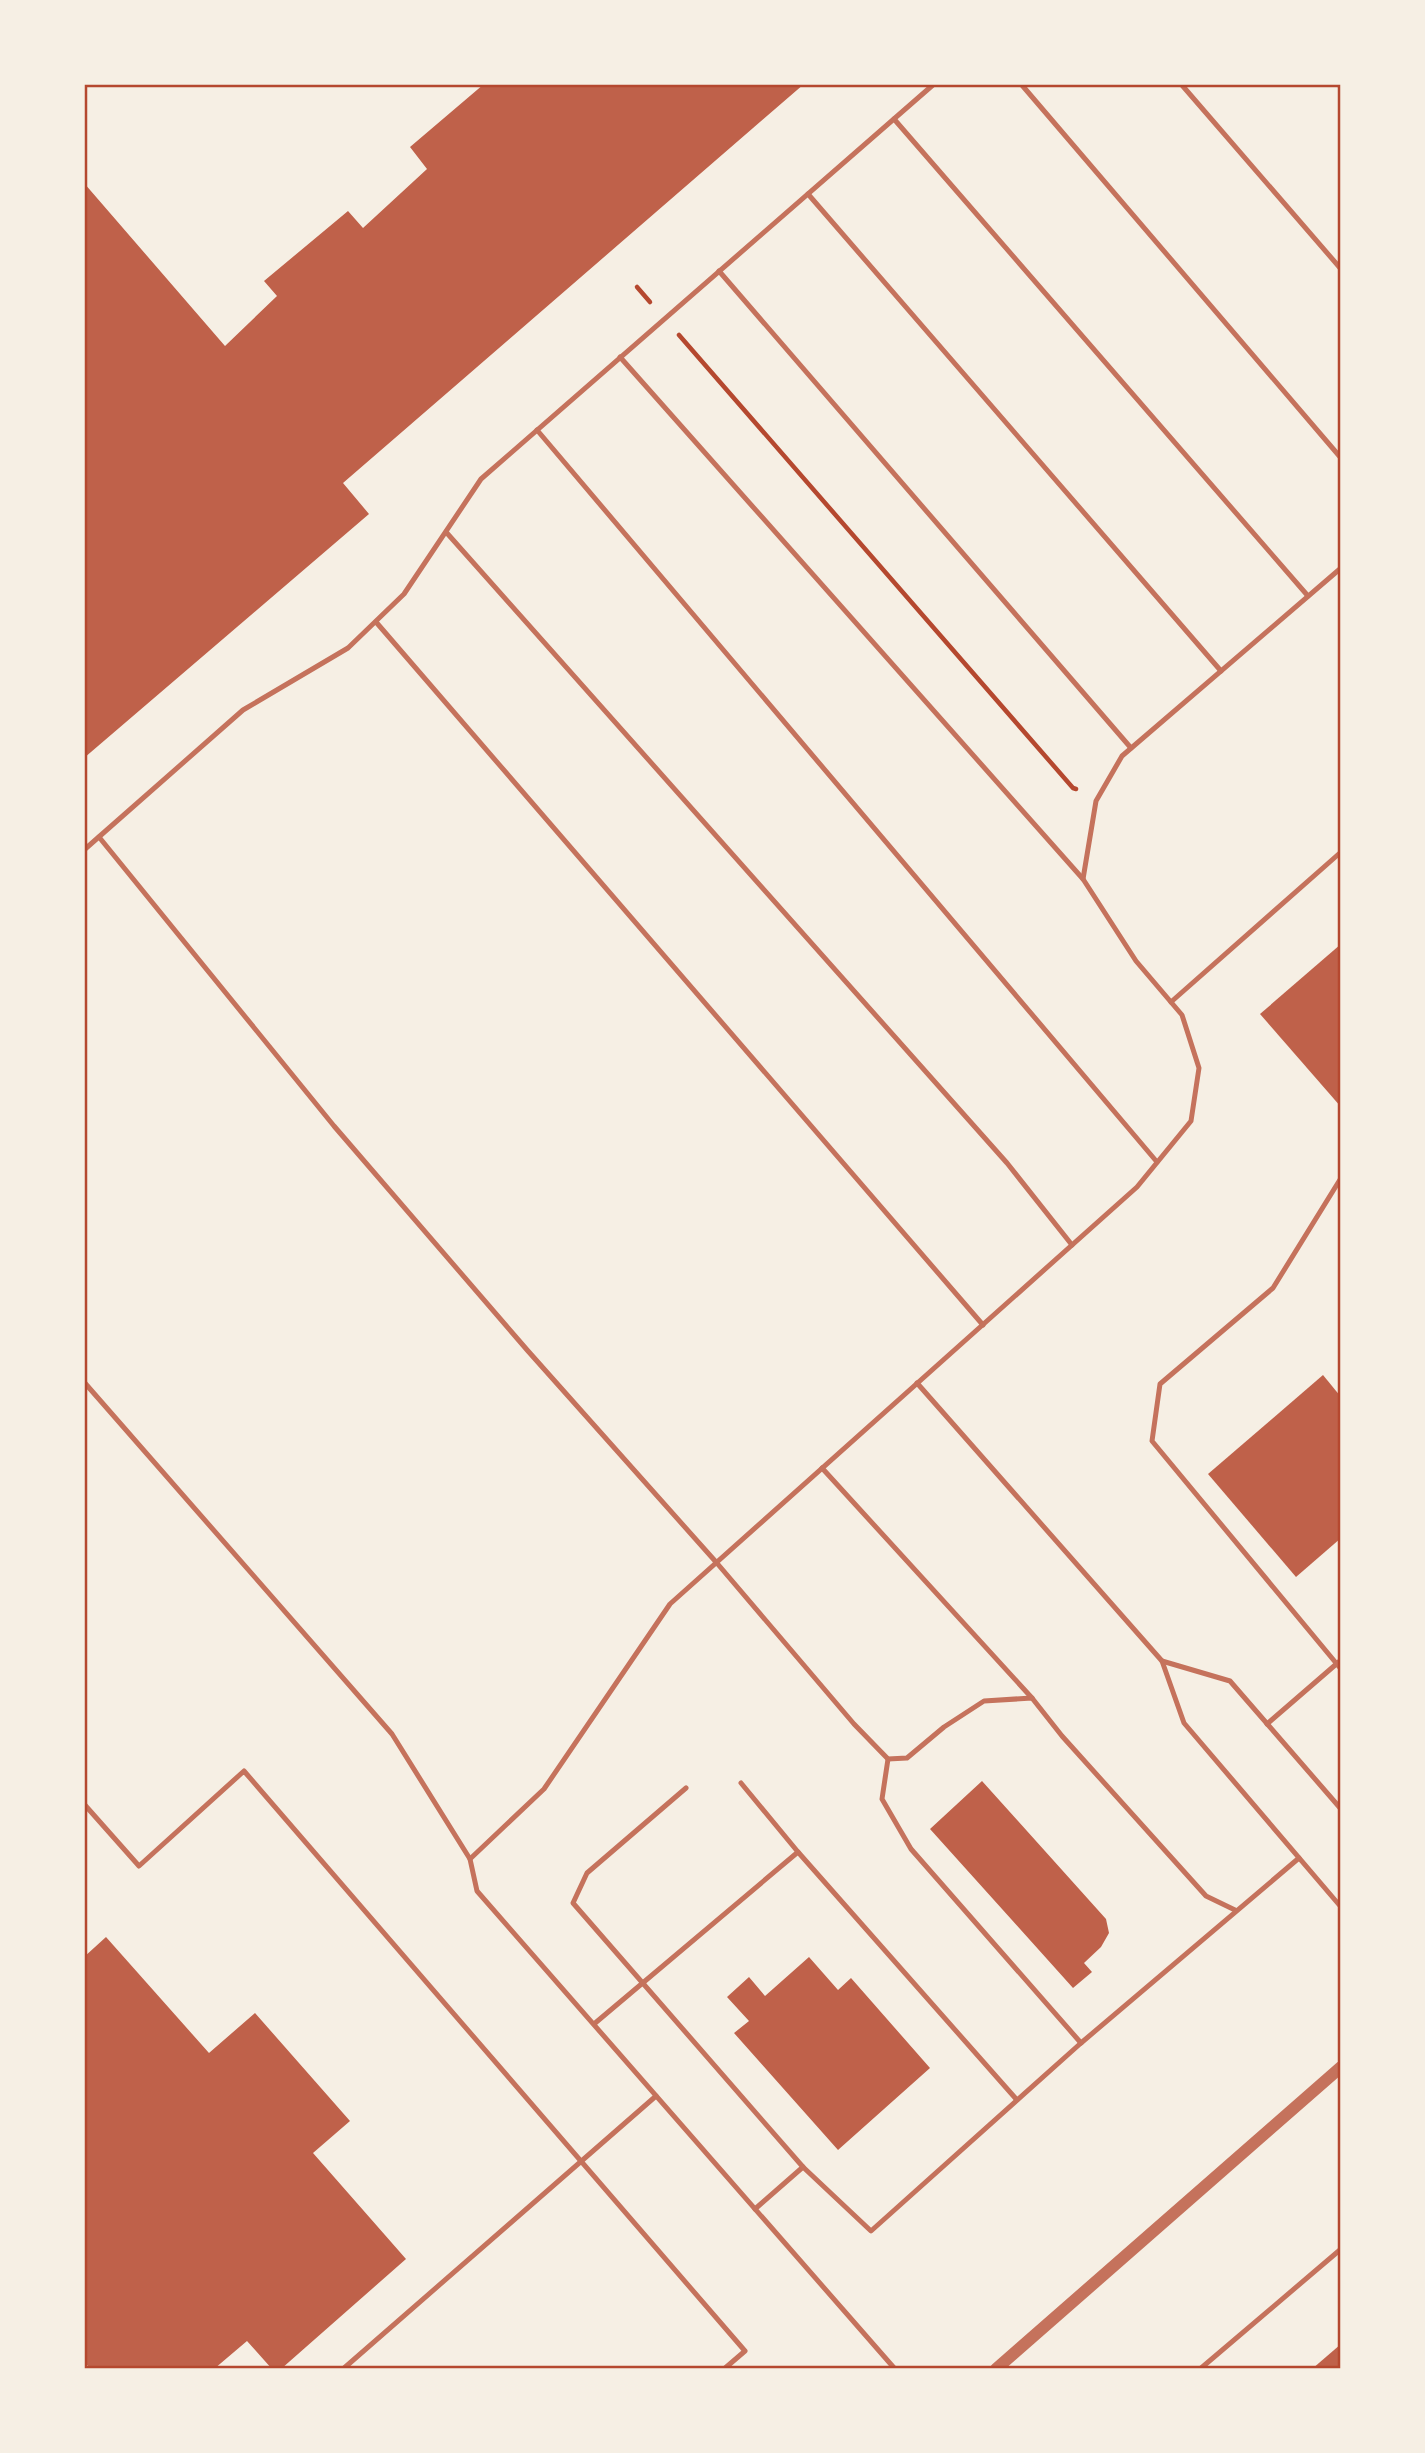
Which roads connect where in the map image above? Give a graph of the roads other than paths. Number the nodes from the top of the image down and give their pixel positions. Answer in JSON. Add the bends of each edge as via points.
{"nodes":[{"id":1,"x":934,"y":84,"type":"edge"},
{"id":2,"x":1021,"y":84,"type":"edge"},
{"id":3,"x":1181,"y":84,"type":"edge"},
{"id":4,"x":894,"y":119,"type":"junction"},
{"id":5,"x":808,"y":194,"type":"junction"},
{"id":6,"x":1341,"y":268,"type":"edge"},
{"id":7,"x":719,"y":271,"type":"junction"},
{"id":8,"x":620,"y":358,"type":"junction"},
{"id":9,"x":537,"y":430,"type":"junction"},
{"id":10,"x":1341,"y":458,"type":"edge"},
{"id":11,"x":446,"y":532,"type":"junction"},
{"id":12,"x":1341,"y":568,"type":"edge"},
{"id":13,"x":1308,"y":596,"type":"junction"},
{"id":14,"x":376,"y":622,"type":"junction"},
{"id":15,"x":1221,"y":671,"type":"junction"},
{"id":16,"x":1131,"y":748,"type":"junction"},
{"id":17,"x":99,"y":837,"type":"junction"},
{"id":18,"x":84,"y":850,"type":"edge"},
{"id":19,"x":1341,"y":852,"type":"edge"},
{"id":20,"x":1083,"y":879,"type":"junction"},
{"id":21,"x":1171,"y":1002,"type":"junction"},
{"id":22,"x":1157,"y":1162,"type":"junction"},
{"id":23,"x":1341,"y":1178,"type":"edge"},
{"id":24,"x":1072,"y":1245,"type":"junction"},
{"id":25,"x":983,"y":1325,"type":"junction"},
{"id":26,"x":84,"y":1382,"type":"edge"},
{"id":27,"x":917,"y":1383,"type":"junction"},
{"id":28,"x":822,"y":1468,"type":"junction"},
{"id":29,"x":716,"y":1562,"type":"junction"},
{"id":30,"x":1162,"y":1661,"type":"junction"},
{"id":31,"x":1339,"y":1664,"type":"edge"},
{"id":32,"x":1032,"y":1698,"type":"junction"},
{"id":33,"x":1267,"y":1724,"type":"junction"},
{"id":34,"x":888,"y":1759,"type":"junction"},
{"id":35,"x":741,"y":1783,"type":"dead end"},
{"id":36,"x":686,"y":1788,"type":"dead end"},
{"id":37,"x":84,"y":1804,"type":"edge"},
{"id":38,"x":1341,"y":1809,"type":"edge"},
{"id":39,"x":797,"y":1852,"type":"junction"},
{"id":40,"x":1299,"y":1858,"type":"junction"},
{"id":41,"x":470,"y":1859,"type":"junction"},
{"id":42,"x":1341,"y":1908,"type":"edge"},
{"id":43,"x":1236,"y":1910,"type":"junction"},
{"id":44,"x":643,"y":1983,"type":"junction"},
{"id":45,"x":594,"y":2024,"type":"junction"},
{"id":46,"x":1081,"y":2043,"type":"junction"},
{"id":47,"x":1341,"y":2067,"type":"edge"},
{"id":48,"x":656,"y":2096,"type":"junction"},
{"id":49,"x":1017,"y":2100,"type":"junction"},
{"id":50,"x":580,"y":2162,"type":"junction"},
{"id":51,"x":803,"y":2167,"type":"junction"},
{"id":52,"x":755,"y":2209,"type":"junction"},
{"id":53,"x":1341,"y":2249,"type":"edge"},
{"id":54,"x":343,"y":2369,"type":"edge"},
{"id":55,"x":724,"y":2369,"type":"edge"},
{"id":56,"x":895,"y":2369,"type":"edge"},
{"id":57,"x":996,"y":2369,"type":"edge"},
{"id":58,"x":1200,"y":2369,"type":"edge"}],
"edges":[{"from":1,"to":4,"type":"lane"},
{"from":2,"to":10,"type":"lane"},
{"from":3,"to":6,"type":"lane"},
{"from":4,"to":5,"type":"lane"},
{"from":4,"to":13,"type":"lane"},
{"from":5,"to":7,"type":"lane"},
{"from":5,"to":15,"type":"lane"},
{"from":7,"to":8,"type":"lane"},
{"from":7,"to":16,"type":"lane"},
{"from":8,"to":9,"type":"lane"},
{"from":8,"to":20,"type":"lane"},
{"from":9,"to":11,"type":"lane","via":[[481,479]]},
{"from":9,"to":22,"type":"lane"},
{"from":11,"to":14,"type":"lane","via":[[404,594]]},
{"from":11,"to":24,"type":"lane","via":[[1007,1163]]},
{"from":12,"to":13,"type":"lane"},
{"from":13,"to":15,"type":"lane"},
{"from":14,"to":17,"type":"lane","via":[[348,648],[243,710]]},
{"from":14,"to":25,"type":"lane"},
{"from":15,"to":16,"type":"lane"},
{"from":16,"to":20,"type":"lane","via":[[1098,796]]},
{"from":17,"to":18,"type":"lane"},
{"from":17,"to":29,"type":"lane","via":[[343,1136]]},
{"from":19,"to":21,"type":"lane"},
{"from":20,"to":21,"type":"lane","via":[[1136,961]]},
{"from":21,"to":22,"type":"lane","via":[[1182,1015],[1199,1068],[1191,1121]]},
{"from":22,"to":24,"type":"lane","via":[[1137,1187]]},
{"from":23,"to":31,"type":"lane","via":[[1273,1288],[1160,1384],[1152,1441]]},
{"from":24,"to":25,"type":"lane"},
{"from":25,"to":27,"type":"lane"},
{"from":26,"to":41,"type":"lane","via":[[392,1734]]},
{"from":27,"to":28,"type":"lane"},
{"from":27,"to":30,"type":"lane"},
{"from":28,"to":29,"type":"lane"},
{"from":28,"to":32,"type":"lane"},
{"from":29,"to":34,"type":"lane"},
{"from":29,"to":41,"type":"lane","via":[[670,1604],[544,1789]]},
{"from":30,"to":33,"type":"lane","via":[[1230,1681]]},
{"from":30,"to":40,"type":"lane","via":[[1184,1723]]},
{"from":31,"to":33,"type":"lane"},
{"from":32,"to":34,"type":"lane","via":[[984,1701],[907,1758]]},
{"from":32,"to":43,"type":"lane","via":[[1206,1896]]},
{"from":33,"to":38,"type":"lane"},
{"from":34,"to":46,"type":"lane","via":[[882,1799],[911,1849]]},
{"from":35,"to":39,"type":"lane"},
{"from":36,"to":44,"type":"lane","via":[[587,1873],[573,1903]]},
{"from":37,"to":50,"type":"lane","via":[[139,1866],[244,1771]]},
{"from":39,"to":44,"type":"lane"},
{"from":39,"to":49,"type":"lane"},
{"from":40,"to":42,"type":"lane"},
{"from":40,"to":43,"type":"lane"},
{"from":41,"to":45,"type":"lane","via":[[477,1891]]},
{"from":43,"to":46,"type":"lane"},
{"from":44,"to":45,"type":"lane"},
{"from":44,"to":51,"type":"lane"},
{"from":45,"to":48,"type":"lane"},
{"from":46,"to":49,"type":"lane"},
{"from":47,"to":57,"type":"street"},
{"from":48,"to":50,"type":"lane"},
{"from":48,"to":52,"type":"lane"},
{"from":49,"to":51,"type":"lane","via":[[871,2231]]},
{"from":50,"to":54,"type":"lane"},
{"from":50,"to":55,"type":"lane","via":[[745,2351]]},
{"from":51,"to":52,"type":"lane"},
{"from":52,"to":56,"type":"lane"},
{"from":53,"to":58,"type":"lane"}]}
